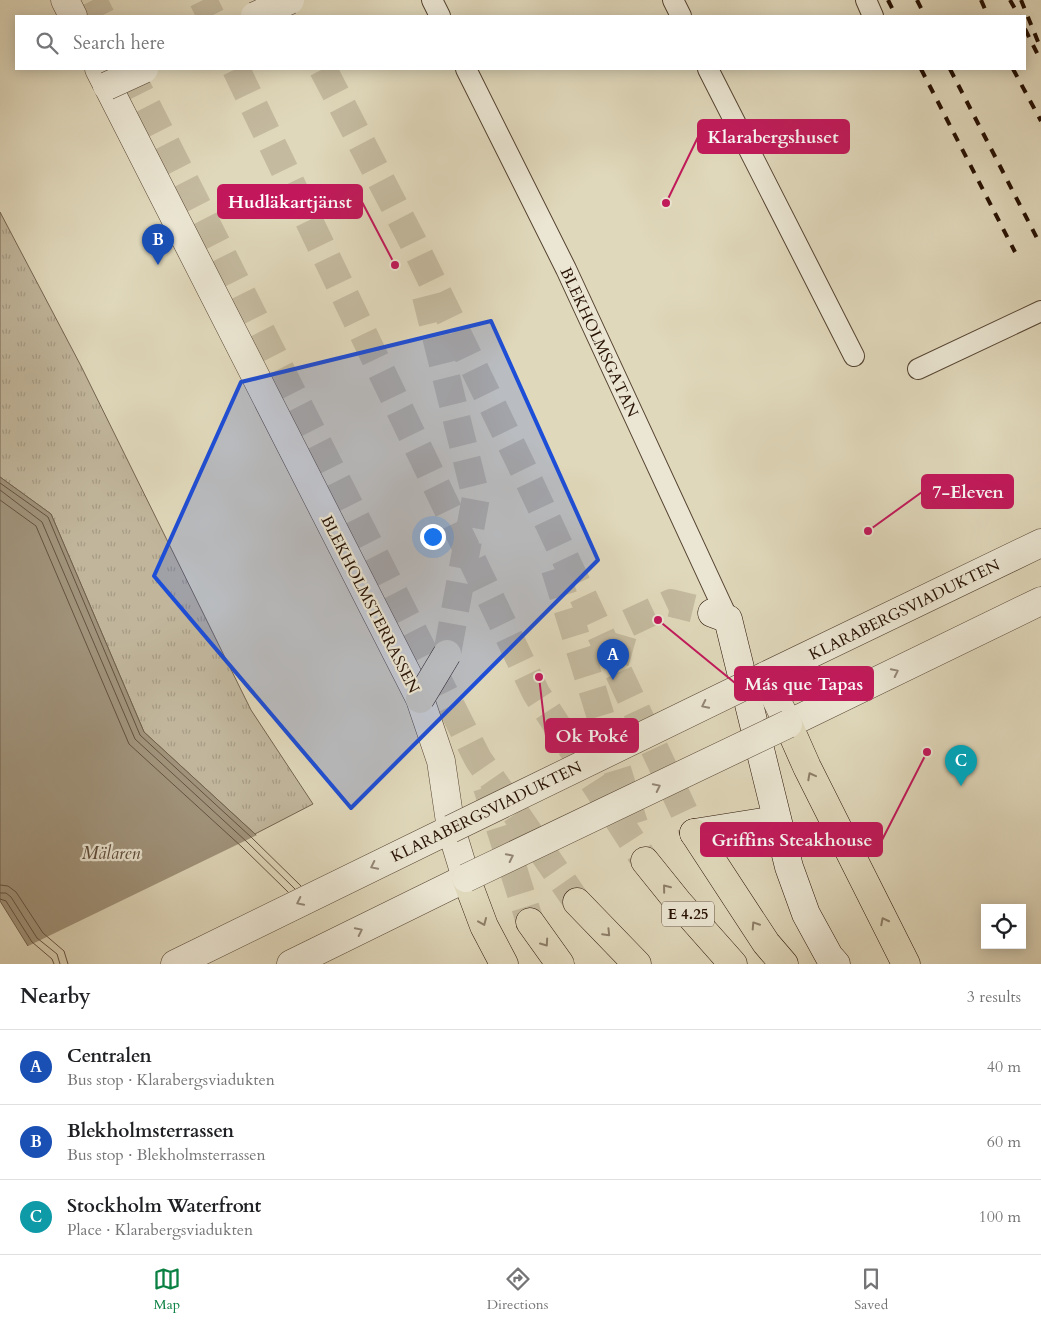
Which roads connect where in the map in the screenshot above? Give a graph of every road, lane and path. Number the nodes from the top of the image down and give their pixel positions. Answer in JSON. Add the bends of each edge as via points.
{"nodes":[{"id":1,"x":65,"y":0,"type":"edge"},
{"id":2,"x":290,"y":0,"type":"edge"},
{"id":3,"x":432,"y":0,"type":"edge"},
{"id":4,"x":673,"y":0,"type":"edge"},
{"id":5,"x":866,"y":0,"type":"edge"},
{"id":6,"x":72,"y":15,"type":"edge"},
{"id":7,"x":257,"y":15,"type":"edge"},
{"id":8,"x":440,"y":15,"type":"edge"},
{"id":9,"x":680,"y":15,"type":"edge"},
{"id":10,"x":873,"y":15,"type":"edge"},
{"id":11,"x":139,"y":70,"type":"edge"},
{"id":12,"x":466,"y":70,"type":"edge"},
{"id":13,"x":709,"y":70,"type":"edge"},
{"id":14,"x":103,"y":77,"type":"edge"},
{"id":15,"x":1041,"y":311,"type":"edge"},
{"id":16,"x":854,"y":356,"type":"dead end"},
{"id":17,"x":918,"y":369,"type":"dead end"},
{"id":18,"x":1041,"y":543,"type":"edge"},
{"id":19,"x":1041,"y":601,"type":"edge"},
{"id":20,"x":720,"y":616,"type":"joint"},
{"id":21,"x":447,"y":654,"type":"tunnel mouth"},
{"id":22,"x":765,"y":676,"type":"junction"},
{"id":23,"x":420,"y":699,"type":"junction"},
{"id":24,"x":788,"y":724,"type":"junction"},
{"id":25,"x":777,"y":820,"type":"junction"},
{"id":26,"x":451,"y":829,"type":"junction"},
{"id":27,"x":694,"y":833,"type":"joint"},
{"id":28,"x":645,"y":861,"type":"tunnel mouth"},
{"id":29,"x":466,"y":878,"type":"junction"},
{"id":30,"x":577,"y":902,"type":"tunnel mouth"},
{"id":31,"x":530,"y":922,"type":"tunnel mouth"},
{"id":32,"x":175,"y":964,"type":"edge"},
{"id":33,"x":291,"y":964,"type":"edge"},
{"id":34,"x":504,"y":964,"type":"edge"},
{"id":35,"x":560,"y":964,"type":"edge"},
{"id":36,"x":637,"y":964,"type":"edge"},
{"id":37,"x":733,"y":964,"type":"edge"},
{"id":38,"x":784,"y":964,"type":"edge"},
{"id":39,"x":836,"y":964,"type":"edge"},
{"id":40,"x":906,"y":964,"type":"edge"}],
"edges":[{"from":1,"to":6,"type":"street"},
{"from":2,"to":7,"type":"street","bridge":true},
{"from":3,"to":8,"type":"lane"},
{"from":4,"to":9,"type":"lane"},
{"from":5,"to":10,"type":"lane"},
{"from":11,"to":14,"type":"street","bridge":true},
{"from":12,"to":20,"type":"lane","name":"BLEKHOLMSGATAN","via":[[566,270]]},
{"from":13,"to":16,"type":"lane"},
{"from":14,"to":23,"type":"street","name":"BLEKHOLMSTERRASSEN"},
{"from":15,"to":17,"type":"lane"},
{"from":18,"to":22,"type":"street","name":"KLARABERGSVIADUKTEN"},
{"from":24,"to":19,"type":"street","one_way":true},
{"from":20,"to":25,"type":"street"},
{"from":21,"to":23,"type":"highway","bridge":true},
{"from":22,"to":24,"type":"street"},
{"from":22,"to":26,"type":"street","name":"KLARABERGSVIADUKTEN","one_way":true,"bridge":true},
{"from":23,"to":26,"type":"street","name":"BLEKHOLMSTERRASSEN","via":[[441,761]]},
{"from":29,"to":24,"type":"street","one_way":true,"bridge":true},
{"from":40,"to":24,"type":"highway","one_way":true},
{"from":25,"to":27,"type":"street"},
{"from":25,"to":39,"type":"street","via":[[806,914]]},
{"from":26,"to":29,"type":"street","name":"BLEKHOLMSTERRASSEN"},
{"from":26,"to":32,"type":"street","name":"KLARABERGSVIADUKTEN","one_way":true},
{"from":38,"to":27,"type":"highway","one_way":true,"via":[[766,943]]},
{"from":37,"to":28,"type":"highway","number":"E 4.25","one_way":true},
{"from":33,"to":29,"type":"street","one_way":true},
{"from":29,"to":34,"type":"highway","one_way":true,"via":[[484,926]]},
{"from":30,"to":36,"type":"highway","one_way":true},
{"from":31,"to":35,"type":"highway","one_way":true}]}
